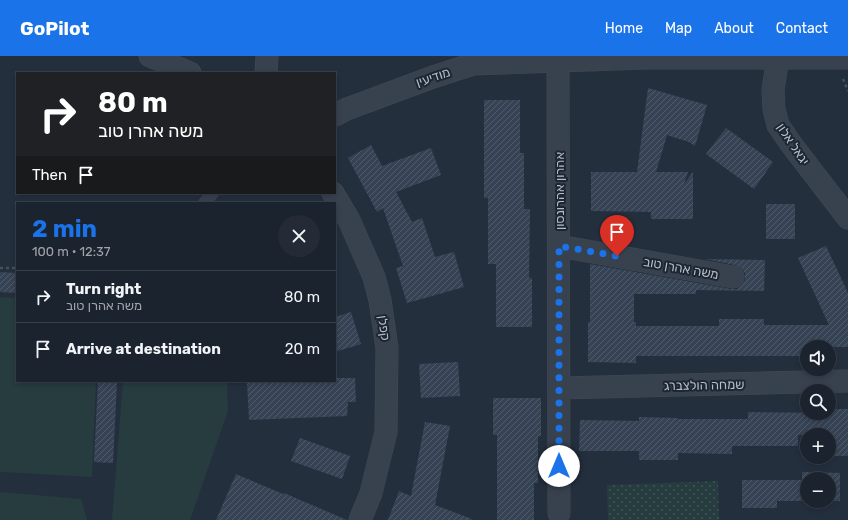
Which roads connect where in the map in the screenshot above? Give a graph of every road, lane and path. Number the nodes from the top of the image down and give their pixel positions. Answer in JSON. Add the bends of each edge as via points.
{"nodes":[{"id":1,"x":150,"y":56,"type":"edge"},
{"id":2,"x":267,"y":56,"type":"edge"},
{"id":3,"x":778,"y":57,"type":"junction"},
{"id":4,"x":848,"y":58,"type":"edge"},
{"id":5,"x":558,"y":60,"type":"junction"},
{"id":6,"x":188,"y":72,"type":"edge"},
{"id":7,"x":266,"y":72,"type":"edge"},
{"id":8,"x":336,"y":114,"type":"edge"},
{"id":9,"x":213,"y":194,"type":"edge"},
{"id":10,"x":334,"y":194,"type":"edge"},
{"id":11,"x":205,"y":202,"type":"edge"},
{"id":12,"x":848,"y":218,"type":"edge"},
{"id":13,"x":559,"y":246,"type":"junction"},
{"id":14,"x":0,"y":268,"type":"edge"},
{"id":15,"x":16,"y":268,"type":"edge"},
{"id":16,"x":733,"y":277,"type":"dead end"},
{"id":17,"x":848,"y":381,"type":"edge"},
{"id":18,"x":559,"y":388,"type":"junction"},
{"id":19,"x":559,"y":513,"type":"dead end"},
{"id":20,"x":360,"y":520,"type":"edge"}],
"edges":[{"from":1,"to":6,"type":"street"},
{"from":2,"to":7,"type":"street"},
{"from":3,"to":4,"type":"street","name":"מודיעין"},
{"from":3,"to":5,"type":"street","name":"מודיעין"},
{"from":3,"to":12,"type":"street","name":"יגאל אלון","via":[[773,90],[778,125]]},
{"from":5,"to":8,"type":"street","name":"מודיעין","via":[[473,64]]},
{"from":5,"to":13,"type":"street","name":"אהרון אהרונסון"},
{"from":9,"to":11,"type":"lane"},
{"from":10,"to":20,"type":"street","name":"קפלן","via":[[349,220],[374,278],[387,348],[386,432],[371,493]]},
{"from":13,"to":16,"type":"street","name":"משה אהרן טוב"},
{"from":13,"to":18,"type":"street","name":"אהרון אהרונסון"},
{"from":14,"to":15,"type":"path"},
{"from":17,"to":18,"type":"street","name":"שמחה הולצברג"},
{"from":18,"to":19,"type":"street","name":"אהרון אהרונסון"}]}
